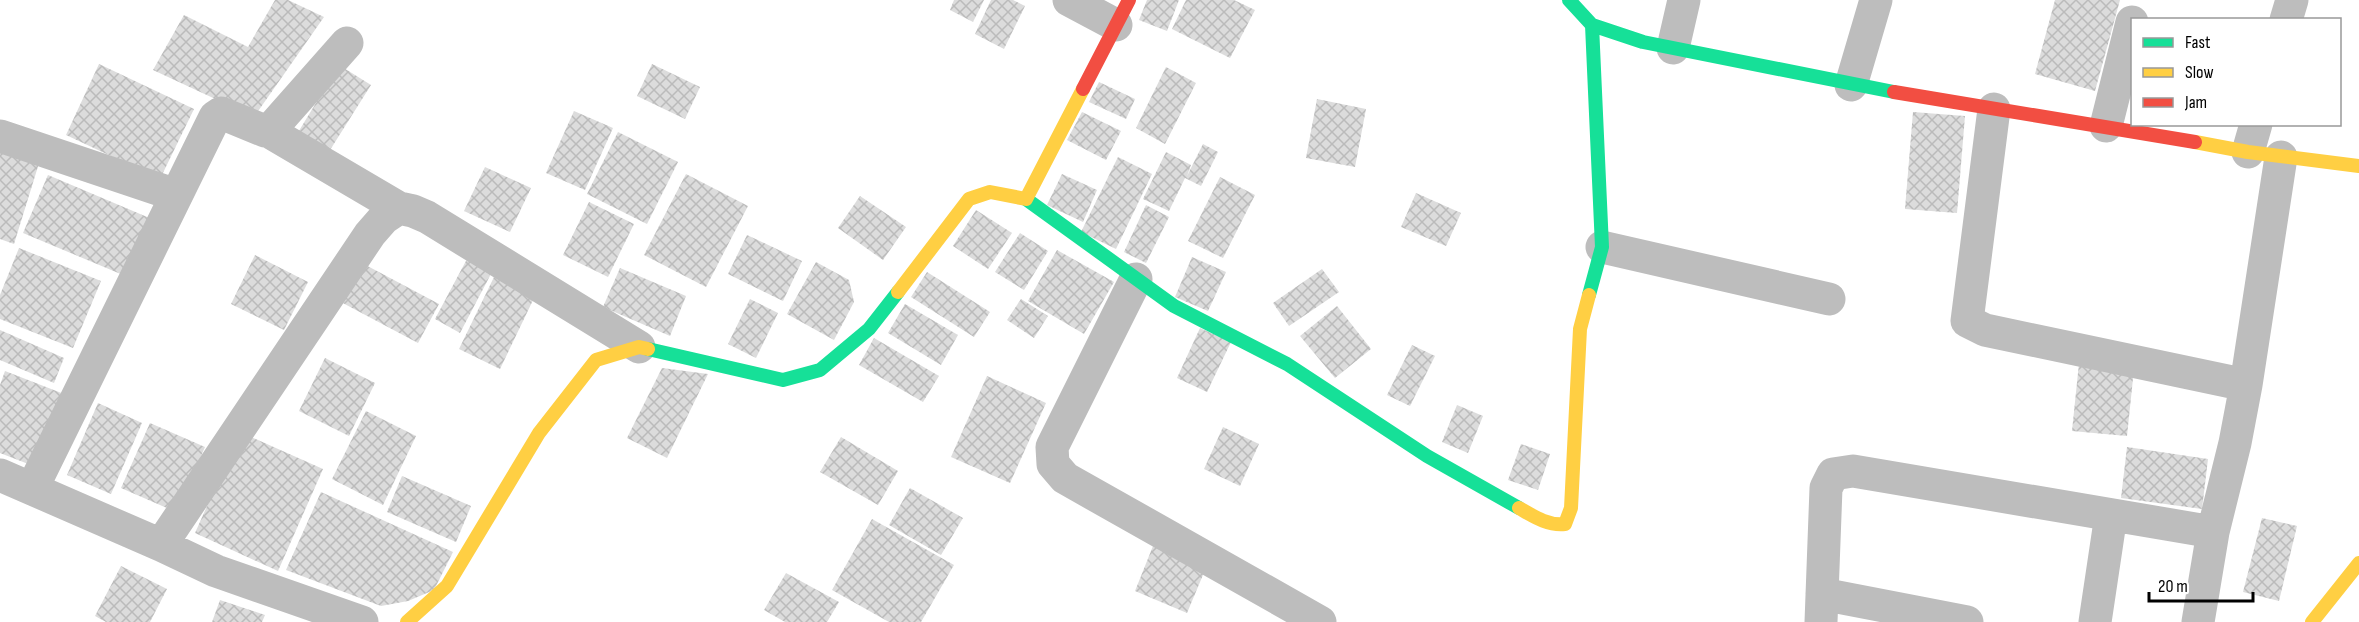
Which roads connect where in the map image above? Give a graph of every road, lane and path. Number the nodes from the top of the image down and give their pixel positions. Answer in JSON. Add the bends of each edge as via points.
{"nodes":[{"id":1,"x":1069,"y":0,"type":"edge"},
{"id":2,"x":1569,"y":0,"type":"edge"},
{"id":3,"x":1684,"y":0,"type":"edge"},
{"id":4,"x":1876,"y":0,"type":"edge"},
{"id":5,"x":2138,"y":0,"type":"edge"},
{"id":6,"x":2292,"y":0,"type":"edge"},
{"id":7,"x":1123,"y":12,"type":"edge"},
{"id":8,"x":2134,"y":18,"type":"edge"},
{"id":9,"x":2287,"y":18,"type":"edge"},
{"id":10,"x":1592,"y":25,"type":"junction"},
{"id":11,"x":2131,"y":29,"type":"edge"},
{"id":12,"x":347,"y":43,"type":"dead end"},
{"id":13,"x":1673,"y":48,"type":"junction"},
{"id":14,"x":1851,"y":85,"type":"junction"},
{"id":15,"x":1994,"y":109,"type":"junction"},
{"id":16,"x":2106,"y":126,"type":"junction"},
{"id":17,"x":268,"y":131,"type":"junction"},
{"id":18,"x":0,"y":136,"type":"edge"},
{"id":19,"x":2252,"y":138,"type":"edge"},
{"id":20,"x":2281,"y":157,"type":"junction"},
{"id":21,"x":2359,"y":166,"type":"edge"},
{"id":22,"x":176,"y":195,"type":"junction"},
{"id":23,"x":1026,"y":199,"type":"junction"},
{"id":24,"x":399,"y":208,"type":"junction"},
{"id":25,"x":1602,"y":247,"type":"junction"},
{"id":26,"x":1136,"y":279,"type":"junction"},
{"id":27,"x":1829,"y":299,"type":"dead end"},
{"id":28,"x":639,"y":347,"type":"junction"},
{"id":29,"x":2246,"y":385,"type":"junction"},
{"id":30,"x":0,"y":475,"type":"edge"},
{"id":31,"x":32,"y":489,"type":"junction"},
{"id":32,"x":2111,"y":515,"type":"junction"},
{"id":33,"x":2213,"y":532,"type":"junction"},
{"id":34,"x":161,"y":545,"type":"junction"},
{"id":35,"x":2359,"y":563,"type":"edge"},
{"id":36,"x":1822,"y":608,"type":"edge"},
{"id":37,"x":362,"y":622,"type":"edge"},
{"id":38,"x":407,"y":622,"type":"edge"},
{"id":39,"x":1320,"y":622,"type":"edge"},
{"id":40,"x":1967,"y":622,"type":"edge"},
{"id":41,"x":2095,"y":622,"type":"edge"},
{"id":42,"x":2198,"y":622,"type":"edge"},
{"id":43,"x":2312,"y":622,"type":"edge"}],
"edges":[{"from":1,"to":7,"type":"street"},
{"from":2,"to":10,"type":"street"},
{"from":3,"to":13,"type":"street"},
{"from":4,"to":14,"type":"street"},
{"from":5,"to":8,"type":"street"},
{"from":6,"to":9,"type":"street"},
{"from":7,"to":23,"type":"street"},
{"from":10,"to":13,"type":"street"},
{"from":10,"to":25,"type":"street"},
{"from":11,"to":16,"type":"street"},
{"from":12,"to":17,"type":"street"},
{"from":13,"to":14,"type":"street"},
{"from":14,"to":15,"type":"street"},
{"from":15,"to":16,"type":"street"},
{"from":15,"to":29,"type":"street","via":[[1967,321],[1985,330]]},
{"from":16,"to":19,"type":"street"},
{"from":17,"to":22,"type":"street","via":[[221,113],[215,117]]},
{"from":17,"to":24,"type":"street"},
{"from":18,"to":22,"type":"street"},
{"from":19,"to":20,"type":"street"},
{"from":20,"to":21,"type":"street"},
{"from":20,"to":29,"type":"street"},
{"from":22,"to":31,"type":"street"},
{"from":23,"to":26,"type":"street"},
{"from":23,"to":28,"type":"street","via":[[990,192],[969,199],[869,329],[820,370],[783,380]]},
{"from":24,"to":28,"type":"street","via":[[427,217]]},
{"from":24,"to":34,"type":"street","via":[[370,234]]},
{"from":25,"to":26,"type":"street","via":[[1580,328],[1571,508],[1565,524],[1557,525],[1538,519],[1427,456],[1287,364],[1174,306]]},
{"from":25,"to":27,"type":"street"},
{"from":26,"to":39,"type":"street","via":[[1052,447],[1053,464],[1065,478]]},
{"from":28,"to":38,"type":"street","via":[[596,360],[539,433],[447,586]]},
{"from":29,"to":33,"type":"street"},
{"from":30,"to":31,"type":"street"},
{"from":31,"to":34,"type":"street"},
{"from":32,"to":33,"type":"street"},
{"from":32,"to":36,"type":"street","via":[[1853,471],[1833,474],[1826,488]]},
{"from":32,"to":41,"type":"street"},
{"from":33,"to":42,"type":"street"},
{"from":34,"to":37,"type":"street","via":[[216,571]]},
{"from":35,"to":43,"type":"street"},
{"from":36,"to":40,"type":"street"}]}
